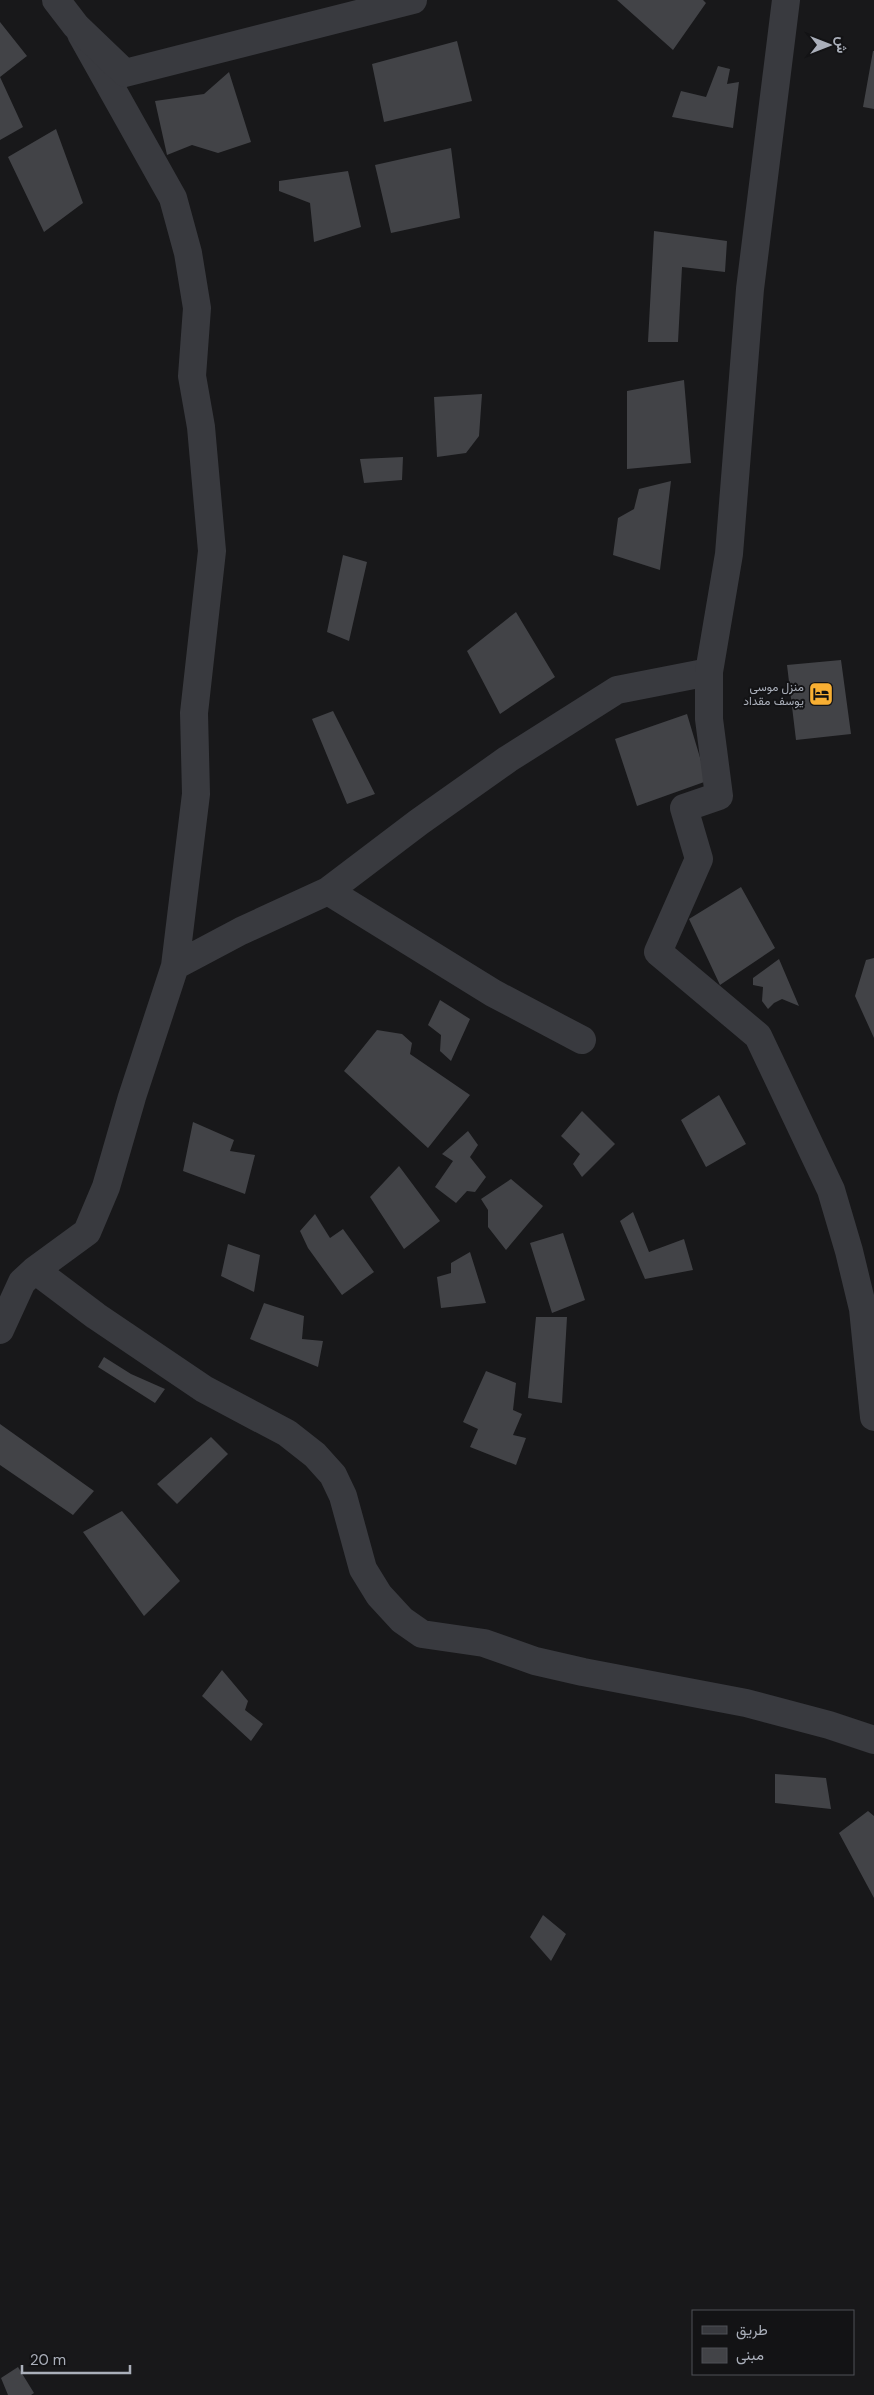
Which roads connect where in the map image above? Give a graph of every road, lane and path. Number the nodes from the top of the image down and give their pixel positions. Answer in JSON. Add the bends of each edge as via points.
{"nodes":[{"id":1,"x":56,"y":0,"type":"edge"},
{"id":2,"x":413,"y":0,"type":"edge"},
{"id":3,"x":786,"y":0,"type":"edge"},
{"id":4,"x":76,"y":26,"type":"junction"},
{"id":5,"x":709,"y":672,"type":"junction"},
{"id":6,"x":328,"y":891,"type":"junction"},
{"id":7,"x":174,"y":966,"type":"junction"},
{"id":8,"x":582,"y":1040,"type":"dead end"},
{"id":9,"x":35,"y":1270,"type":"junction"},
{"id":10,"x":0,"y":1330,"type":"edge"},
{"id":11,"x":874,"y":1417,"type":"edge"},
{"id":12,"x":874,"y":1740,"type":"edge"}],
"edges":[{"from":1,"to":4,"type":"street"},
{"from":2,"to":4,"type":"street","via":[[125,72]]},
{"from":3,"to":5,"type":"street","via":[[750,289],[729,554]]},
{"from":4,"to":7,"type":"street","via":[[173,198],[188,253],[197,308],[192,376],[201,427],[212,550],[194,713],[196,794]]},
{"from":5,"to":6,"type":"street","via":[[617,690],[508,759]]},
{"from":5,"to":11,"type":"street","via":[[709,720],[720,796],[684,808],[699,859],[658,952],[758,1036],[831,1190],[863,1309]]},
{"from":6,"to":7,"type":"street"},
{"from":6,"to":8,"type":"street","via":[[493,993]]},
{"from":7,"to":9,"type":"street","via":[[106,1187],[86,1232]]},
{"from":9,"to":10,"type":"street","via":[[22,1282]]},
{"from":9,"to":12,"type":"street","via":[[204,1389],[287,1434],[315,1455],[333,1475],[343,1496],[363,1569],[379,1595],[402,1620],[422,1634],[484,1643],[535,1661],[583,1672],[746,1703]]}]}
